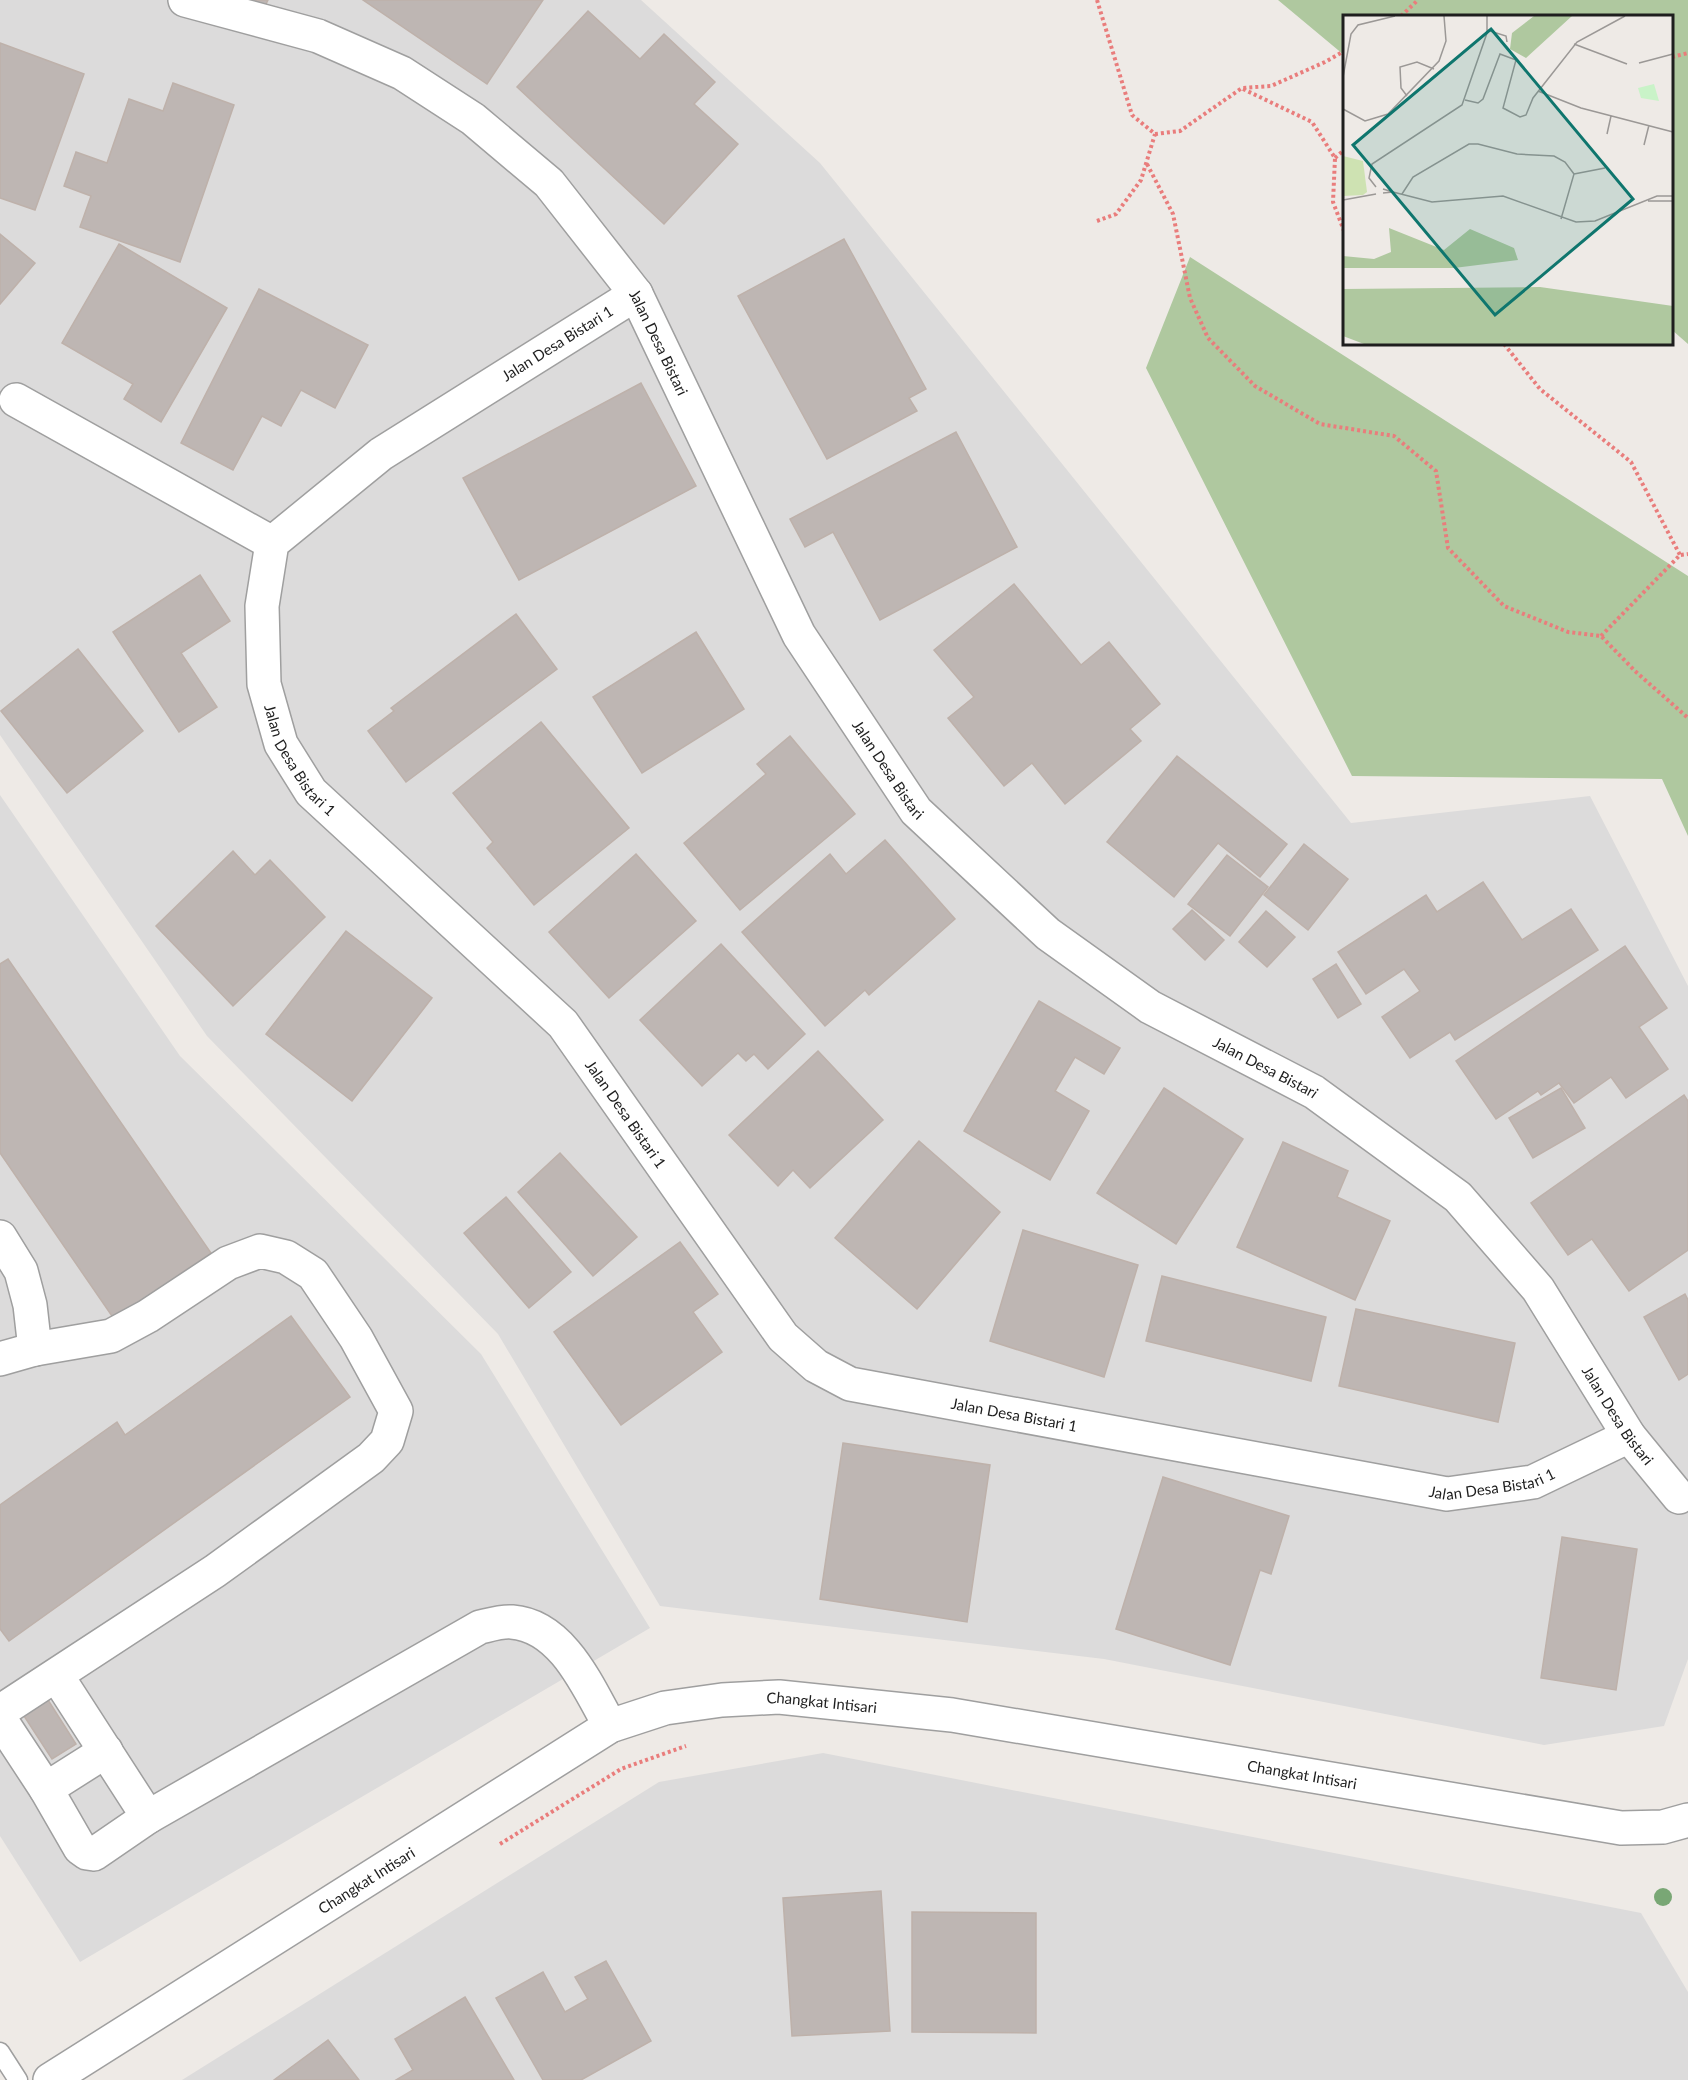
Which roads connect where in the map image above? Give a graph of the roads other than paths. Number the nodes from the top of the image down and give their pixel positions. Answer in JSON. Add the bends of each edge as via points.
{"nodes":[{"id":1,"x":185,"y":0,"type":"edge"},
{"id":2,"x":636,"y":294,"type":"junction"},
{"id":3,"x":16,"y":400,"type":"dead end"},
{"id":4,"x":272,"y":543,"type":"junction"},
{"id":5,"x":0,"y":1237,"type":"edge"},
{"id":6,"x":34,"y":1349,"type":"junction"},
{"id":7,"x":0,"y":1359,"type":"edge"},
{"id":8,"x":1629,"y":1436,"type":"junction"},
{"id":9,"x":1685,"y":1507,"type":"edge"},
{"id":10,"x":57,"y":1676,"type":"junction"},
{"id":11,"x":610,"y":1726,"type":"junction"},
{"id":12,"x":106,"y":1751,"type":"junction"},
{"id":13,"x":46,"y":1789,"type":"junction"},
{"id":14,"x":148,"y":1816,"type":"junction"},
{"id":15,"x":1688,"y":1820,"type":"edge"},
{"id":16,"x":0,"y":2052,"type":"edge"},
{"id":17,"x":18,"y":2080,"type":"edge"},
{"id":18,"x":50,"y":2080,"type":"edge"}],
"edges":[{"from":1,"to":2,"type":"street","name":"Jalan Desa Bistari","via":[[318,36],[402,73],[464,113],[549,183]]},
{"from":2,"to":4,"type":"street","name":"Jalan Desa Bistari 1","via":[[381,453]]},
{"from":2,"to":8,"type":"street","name":"Jalan Desa Bistari","via":[[799,635],[916,811],[1048,934],[1150,1006],[1314,1092],[1458,1197],[1538,1289]]},
{"from":3,"to":4,"type":"street"},
{"from":4,"to":8,"type":"street","name":"Jalan Desa Bistari 1","via":[[262,606],[264,684],[281,744],[311,792],[563,1024],[783,1337],[816,1366],[850,1384],[1447,1494],[1533,1482]]},
{"from":5,"to":6,"type":"street","via":[[21,1271],[30,1305]]},
{"from":6,"to":7,"type":"street"},
{"from":6,"to":10,"type":"street","via":[[111,1336],[228,1263],[260,1251],[286,1257],[314,1274],[356,1338],[396,1411],[387,1441],[371,1458],[215,1571]]},
{"from":8,"to":9,"type":"street","name":"Jalan Desa Bistari"},
{"from":10,"to":12,"type":"street"},
{"from":10,"to":13,"type":"street","via":[[4,1709],[0,1719]]},
{"from":11,"to":14,"type":"street","via":[[567,1653],[540,1629],[511,1621],[480,1627]]},
{"from":11,"to":15,"type":"street","name":"Changkat Intisari","via":[[665,1708],[779,1697],[952,1715],[1621,1828],[1663,1827]]},
{"from":11,"to":18,"type":"street","name":"Changkat Intisari"},
{"from":12,"to":13,"type":"street"},
{"from":12,"to":14,"type":"street"},
{"from":13,"to":14,"type":"street","via":[[80,1848],[87,1853],[94,1854]]},
{"from":16,"to":17,"type":"lane"}]}
